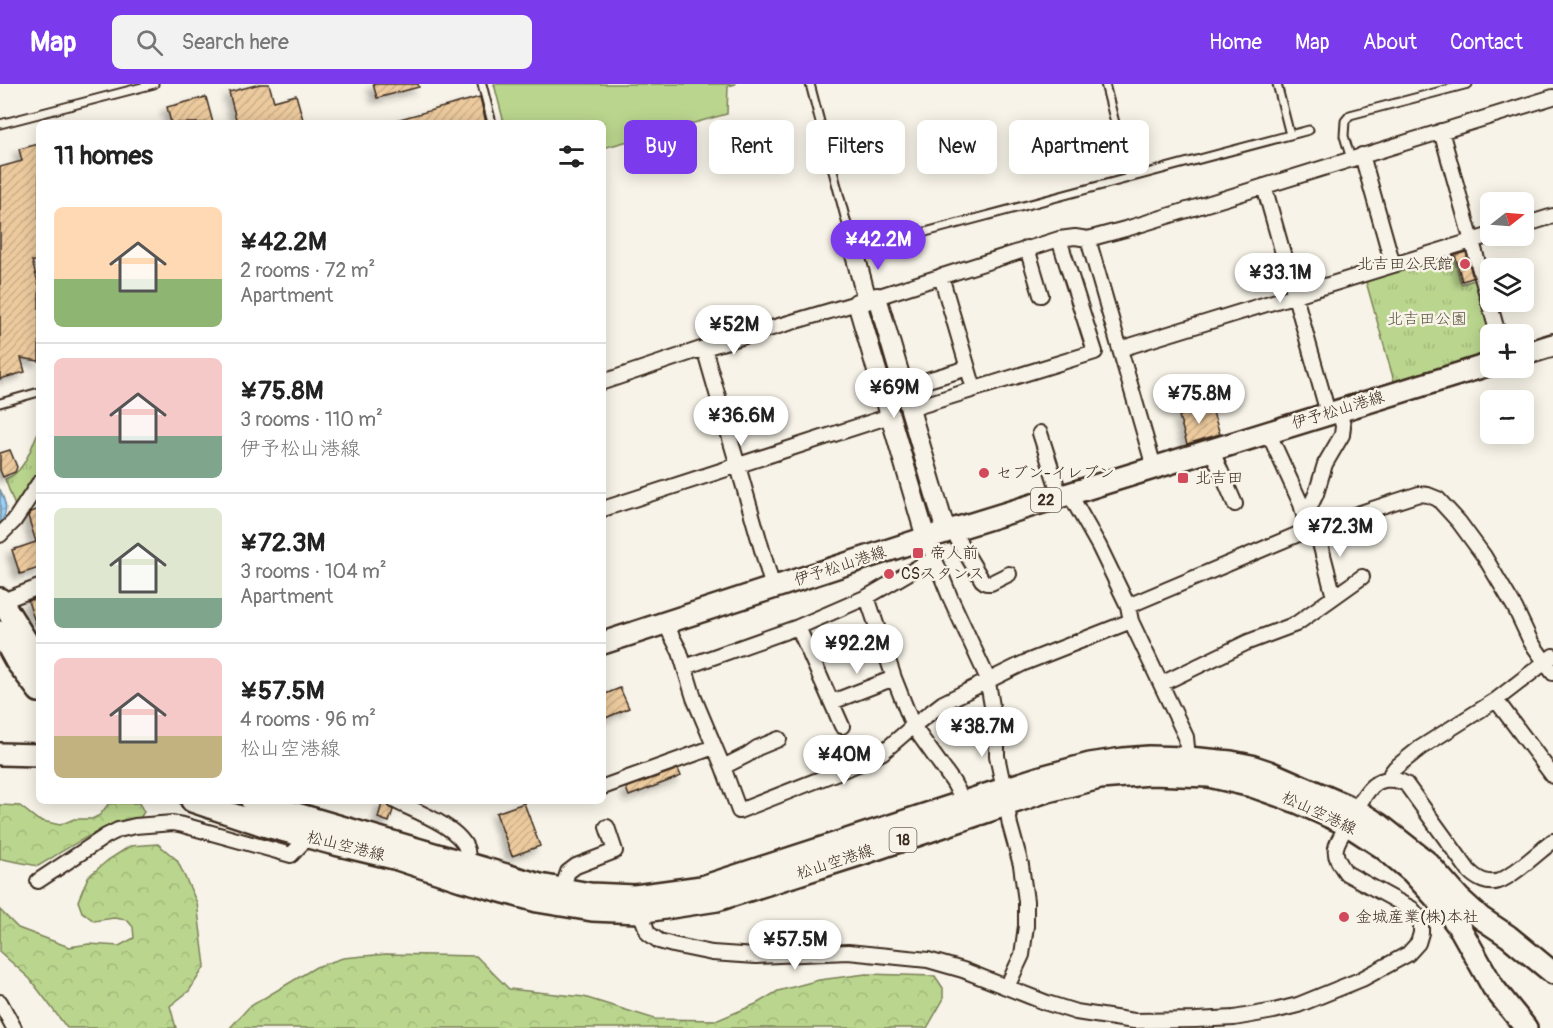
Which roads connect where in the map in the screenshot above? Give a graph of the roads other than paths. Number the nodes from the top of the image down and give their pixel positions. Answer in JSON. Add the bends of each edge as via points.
{"nodes":[{"id":1,"x":153,"y":84,"type":"edge"},
{"id":2,"x":482,"y":84,"type":"edge"},
{"id":3,"x":810,"y":84,"type":"edge"},
{"id":4,"x":1105,"y":84,"type":"edge"},
{"id":5,"x":1277,"y":84,"type":"edge"},
{"id":6,"x":1468,"y":84,"type":"edge"},
{"id":7,"x":1553,"y":97,"type":"edge"},
{"id":8,"x":491,"y":120,"type":"edge"},
{"id":9,"x":0,"y":124,"type":"edge"},
{"id":10,"x":1309,"y":130,"type":"dead end"},
{"id":11,"x":1441,"y":131,"type":"junction"},
{"id":12,"x":1290,"y":135,"type":"junction"},
{"id":13,"x":1356,"y":157,"type":"junction"},
{"id":14,"x":1129,"y":177,"type":"junction"},
{"id":15,"x":1264,"y":186,"type":"junction"},
{"id":16,"x":1553,"y":216,"type":"edge"},
{"id":17,"x":1534,"y":222,"type":"edge"},
{"id":18,"x":1480,"y":238,"type":"edge"},
{"id":19,"x":1059,"y":239,"type":"junction"},
{"id":20,"x":1088,"y":239,"type":"junction"},
{"id":21,"x":1471,"y":241,"type":"junction"},
{"id":22,"x":1027,"y":248,"type":"junction"},
{"id":23,"x":854,"y":251,"type":"junction"},
{"id":24,"x":1394,"y":265,"type":"junction"},
{"id":25,"x":941,"y":276,"type":"junction"},
{"id":26,"x":1041,"y":295,"type":"dead end"},
{"id":27,"x":1294,"y":296,"type":"junction"},
{"id":28,"x":867,"y":300,"type":"junction"},
{"id":29,"x":1495,"y":324,"type":"edge"},
{"id":30,"x":1553,"y":345,"type":"edge"},
{"id":31,"x":704,"y":348,"type":"junction"},
{"id":32,"x":1120,"y":349,"type":"junction"},
{"id":33,"x":1534,"y":351,"type":"edge"},
{"id":34,"x":1480,"y":367,"type":"edge"},
{"id":35,"x":968,"y":368,"type":"junction"},
{"id":36,"x":606,"y":381,"type":"edge"},
{"id":37,"x":904,"y":387,"type":"junction"},
{"id":38,"x":974,"y":389,"type":"junction"},
{"id":39,"x":36,"y":393,"type":"edge"},
{"id":40,"x":0,"y":403,"type":"edge"},
{"id":41,"x":910,"y":409,"type":"junction"},
{"id":42,"x":1333,"y":412,"type":"junction"},
{"id":43,"x":890,"y":416,"type":"junction"},
{"id":44,"x":1268,"y":432,"type":"junction"},
{"id":45,"x":1040,"y":433,"type":"dead end"},
{"id":46,"x":1211,"y":449,"type":"junction"},
{"id":47,"x":738,"y":465,"type":"junction"},
{"id":48,"x":1154,"y":467,"type":"junction"},
{"id":49,"x":36,"y":488,"type":"edge"},
{"id":50,"x":1064,"y":495,"type":"junction"},
{"id":51,"x":1235,"y":504,"type":"dead end"},
{"id":52,"x":606,"y":508,"type":"edge"},
{"id":53,"x":1310,"y":525,"type":"junction"},
{"id":54,"x":942,"y":533,"type":"junction"},
{"id":55,"x":0,"y":535,"type":"edge"},
{"id":56,"x":934,"y":558,"type":"junction"},
{"id":57,"x":1009,"y":574,"type":"dead end"},
{"id":58,"x":1362,"y":577,"type":"dead end"},
{"id":59,"x":36,"y":588,"type":"edge"},
{"id":60,"x":773,"y":588,"type":"junction"},
{"id":61,"x":867,"y":597,"type":"junction"},
{"id":62,"x":1334,"y":597,"type":"junction"},
{"id":63,"x":0,"y":601,"type":"edge"},
{"id":64,"x":1128,"y":606,"type":"junction"},
{"id":65,"x":1131,"y":621,"type":"junction"},
{"id":66,"x":665,"y":623,"type":"junction"},
{"id":67,"x":798,"y":627,"type":"junction"},
{"id":68,"x":0,"y":632,"type":"edge"},
{"id":69,"x":606,"y":643,"type":"edge"},
{"id":70,"x":36,"y":657,"type":"edge"},
{"id":71,"x":1550,"y":664,"type":"edge"},
{"id":72,"x":685,"y":667,"type":"junction"},
{"id":73,"x":894,"y":678,"type":"junction"},
{"id":74,"x":987,"y":682,"type":"junction"},
{"id":75,"x":1161,"y":684,"type":"junction"},
{"id":76,"x":36,"y":687,"type":"edge"},
{"id":77,"x":1496,"y":700,"type":"junction"},
{"id":78,"x":832,"y":702,"type":"junction"},
{"id":79,"x":842,"y":726,"type":"dead end"},
{"id":80,"x":913,"y":726,"type":"junction"},
{"id":81,"x":779,"y":739,"type":"dead end"},
{"id":82,"x":714,"y":747,"type":"junction"},
{"id":83,"x":0,"y":754,"type":"edge"},
{"id":84,"x":36,"y":755,"type":"edge"},
{"id":85,"x":1188,"y":758,"type":"junction"},
{"id":86,"x":723,"y":768,"type":"junction"},
{"id":87,"x":1553,"y":776,"type":"edge"},
{"id":88,"x":1391,"y":780,"type":"junction"},
{"id":89,"x":606,"y":786,"type":"edge"},
{"id":90,"x":1006,"y":796,"type":"junction"},
{"id":91,"x":964,"y":802,"type":"junction"},
{"id":92,"x":201,"y":804,"type":"edge"},
{"id":93,"x":262,"y":804,"type":"edge"},
{"id":94,"x":401,"y":804,"type":"edge"},
{"id":95,"x":1352,"y":818,"type":"junction"},
{"id":96,"x":607,"y":827,"type":"dead end"},
{"id":97,"x":308,"y":837,"type":"junction"},
{"id":98,"x":1553,"y":841,"type":"edge"},
{"id":99,"x":467,"y":864,"type":"junction"},
{"id":100,"x":38,"y":882,"type":"dead end"},
{"id":101,"x":562,"y":889,"type":"junction"},
{"id":102,"x":637,"y":904,"type":"junction"},
{"id":103,"x":1553,"y":973,"type":"edge"},
{"id":104,"x":1007,"y":987,"type":"junction"},
{"id":105,"x":2,"y":1009,"type":"edge"},
{"id":106,"x":14,"y":1028,"type":"edge"},
{"id":107,"x":1526,"y":1028,"type":"edge"}],
"edges":[{"from":1,"to":9,"type":"lane"},
{"from":2,"to":8,"type":"lane"},
{"from":3,"to":23,"type":"lane"},
{"from":4,"to":14,"type":"lane"},
{"from":5,"to":12,"type":"lane"},
{"from":6,"to":13,"type":"lane","via":[[1350,115],[1345,121],[1344,136]]},
{"from":7,"to":11,"type":"street"},
{"from":10,"to":12,"type":"lane"},
{"from":11,"to":13,"type":"street"},
{"from":11,"to":21,"type":"street"},
{"from":12,"to":14,"type":"lane"},
{"from":13,"to":15,"type":"street"},
{"from":13,"to":24,"type":"street"},
{"from":14,"to":23,"type":"lane"},
{"from":15,"to":20,"type":"street"},
{"from":15,"to":27,"type":"street"},
{"from":16,"to":17,"type":"street"},
{"from":18,"to":21,"type":"street"},
{"from":19,"to":20,"type":"street"},
{"from":19,"to":22,"type":"street"},
{"from":19,"to":38,"type":"street","via":[[1095,352]]},
{"from":20,"to":32,"type":"street"},
{"from":21,"to":24,"type":"street"},
{"from":21,"to":29,"type":"street"},
{"from":22,"to":25,"type":"street"},
{"from":22,"to":26,"type":"street"},
{"from":23,"to":28,"type":"street"},
{"from":24,"to":27,"type":"street"},
{"from":25,"to":28,"type":"street"},
{"from":25,"to":35,"type":"street"},
{"from":27,"to":32,"type":"street"},
{"from":27,"to":42,"type":"street"},
{"from":28,"to":31,"type":"street"},
{"from":28,"to":37,"type":"street"},
{"from":28,"to":43,"type":"street"},
{"from":30,"to":33,"type":"main road"},
{"from":31,"to":36,"type":"street"},
{"from":31,"to":47,"type":"street"},
{"from":32,"to":48,"type":"street"},
{"from":34,"to":42,"type":"main road","name":"伊予松山港線","number":"22"},
{"from":35,"to":37,"type":"street"},
{"from":35,"to":38,"type":"street"},
{"from":37,"to":41,"type":"street"},
{"from":38,"to":41,"type":"street"},
{"from":39,"to":40,"type":"lane"},
{"from":41,"to":54,"type":"street"},
{"from":42,"to":44,"type":"main road","name":"伊予松山港線","number":"22"},
{"from":42,"to":53,"type":"street","via":[[1343,426],[1342,435],[1325,465]]},
{"from":43,"to":47,"type":"street"},
{"from":43,"to":54,"type":"street"},
{"from":44,"to":46,"type":"main road","name":"伊予松山港線","number":"22"},
{"from":44,"to":53,"type":"street"},
{"from":45,"to":50,"type":"street"},
{"from":46,"to":48,"type":"main road","name":"伊予松山港線","number":"22"},
{"from":46,"to":51,"type":"street"},
{"from":47,"to":52,"type":"street"},
{"from":47,"to":60,"type":"street"},
{"from":48,"to":50,"type":"main road","name":"伊予松山港線","number":"22"},
{"from":49,"to":55,"type":"street"},
{"from":50,"to":54,"type":"main road","name":"伊予松山港線","number":"22"},
{"from":50,"to":64,"type":"street","via":[[1099,546]]},
{"from":53,"to":62,"type":"street"},
{"from":53,"to":64,"type":"street"},
{"from":53,"to":71,"type":"street","via":[[1419,494],[1438,499],[1484,556],[1531,642]]},
{"from":54,"to":56,"type":"street"},
{"from":54,"to":57,"type":"street","via":[[986,583]]},
{"from":54,"to":60,"type":"main road","name":"伊予松山港線","number":"22"},
{"from":56,"to":61,"type":"street"},
{"from":56,"to":74,"type":"street"},
{"from":58,"to":62,"type":"street"},
{"from":59,"to":63,"type":"street"},
{"from":60,"to":66,"type":"main road","name":"伊予松山港線","number":"22"},
{"from":61,"to":67,"type":"street"},
{"from":61,"to":73,"type":"street"},
{"from":62,"to":75,"type":"street","via":[[1296,624],[1248,642]]},
{"from":63,"to":70,"type":"main road"},
{"from":64,"to":65,"type":"street"},
{"from":65,"to":74,"type":"street","via":[[1024,663]]},
{"from":65,"to":75,"type":"street"},
{"from":66,"to":69,"type":"main road","name":"伊予松山港線","number":"22"},
{"from":66,"to":72,"type":"street"},
{"from":67,"to":72,"type":"street"},
{"from":67,"to":78,"type":"street"},
{"from":68,"to":76,"type":"main road"},
{"from":71,"to":77,"type":"street"},
{"from":72,"to":82,"type":"street"},
{"from":73,"to":78,"type":"street"},
{"from":73,"to":80,"type":"street"},
{"from":74,"to":80,"type":"street","via":[[943,703]]},
{"from":74,"to":90,"type":"street"},
{"from":75,"to":85,"type":"street","via":[[1186,737]]},
{"from":77,"to":87,"type":"street"},
{"from":77,"to":88,"type":"street","via":[[1420,748],[1395,768]]},
{"from":78,"to":79,"type":"street"},
{"from":80,"to":86,"type":"street","via":[[866,761],[739,811]]},
{"from":80,"to":91,"type":"street"},
{"from":81,"to":86,"type":"street"},
{"from":82,"to":86,"type":"street"},
{"from":82,"to":89,"type":"street"},
{"from":83,"to":84,"type":"main road"},
{"from":85,"to":90,"type":"main road","name":"松山空港線","number":"18","via":[[1090,764],[1047,775]]},
{"from":85,"to":95,"type":"main road","name":"松山空港線","number":"18","via":[[1269,772]]},
{"from":88,"to":95,"type":"street","via":[[1371,786]]},
{"from":88,"to":98,"type":"street","via":[[1406,784],[1477,879],[1499,881]]},
{"from":90,"to":91,"type":"main road","name":"松山空港線","number":"18"},
{"from":90,"to":95,"type":"main road","name":"松山空港線","number":"18","via":[[1044,792],[1100,778],[1151,774],[1209,776]]},
{"from":90,"to":102,"type":"main road","name":"松山空港線","number":"18","via":[[717,900]]},
{"from":90,"to":104,"type":"street","via":[[1026,901],[1022,955]]},
{"from":91,"to":102,"type":"main road","name":"松山空港線","number":"18","via":[[702,887]]},
{"from":92,"to":97,"type":"main road","name":"松山空港線","number":"18"},
{"from":93,"to":99,"type":"main road","name":"松山空港線","number":"18"},
{"from":94,"to":99,"type":"street","via":[[456,834],[468,852]]},
{"from":95,"to":103,"type":"main road","name":"松山空港線","number":"18","via":[[1380,825],[1408,846],[1481,918]]},
{"from":95,"to":104,"type":"street","via":[[1336,847],[1339,865],[1346,873],[1412,909],[1421,924],[1418,943],[1408,954],[1362,979],[1274,1011],[1196,1020],[1101,1017],[1047,1003]]},
{"from":95,"to":107,"type":"main road","name":"松山空港線","number":"18","via":[[1428,888],[1461,930],[1493,987]]},
{"from":96,"to":101,"type":"street","via":[[615,850],[576,866],[568,872]]},
{"from":97,"to":100,"type":"street","via":[[291,855],[183,825],[135,826],[106,836]]},
{"from":97,"to":102,"type":"main road","name":"松山空港線","number":"18","via":[[394,858],[537,902],[592,910]]},
{"from":99,"to":101,"type":"main road","name":"松山空港線","number":"18"},
{"from":101,"to":102,"type":"main road","name":"松山空港線","number":"18"},
{"from":102,"to":104,"type":"street","via":[[648,933],[673,945],[756,956],[848,952],[928,960]]},
{"from":105,"to":106,"type":"street"}]}
